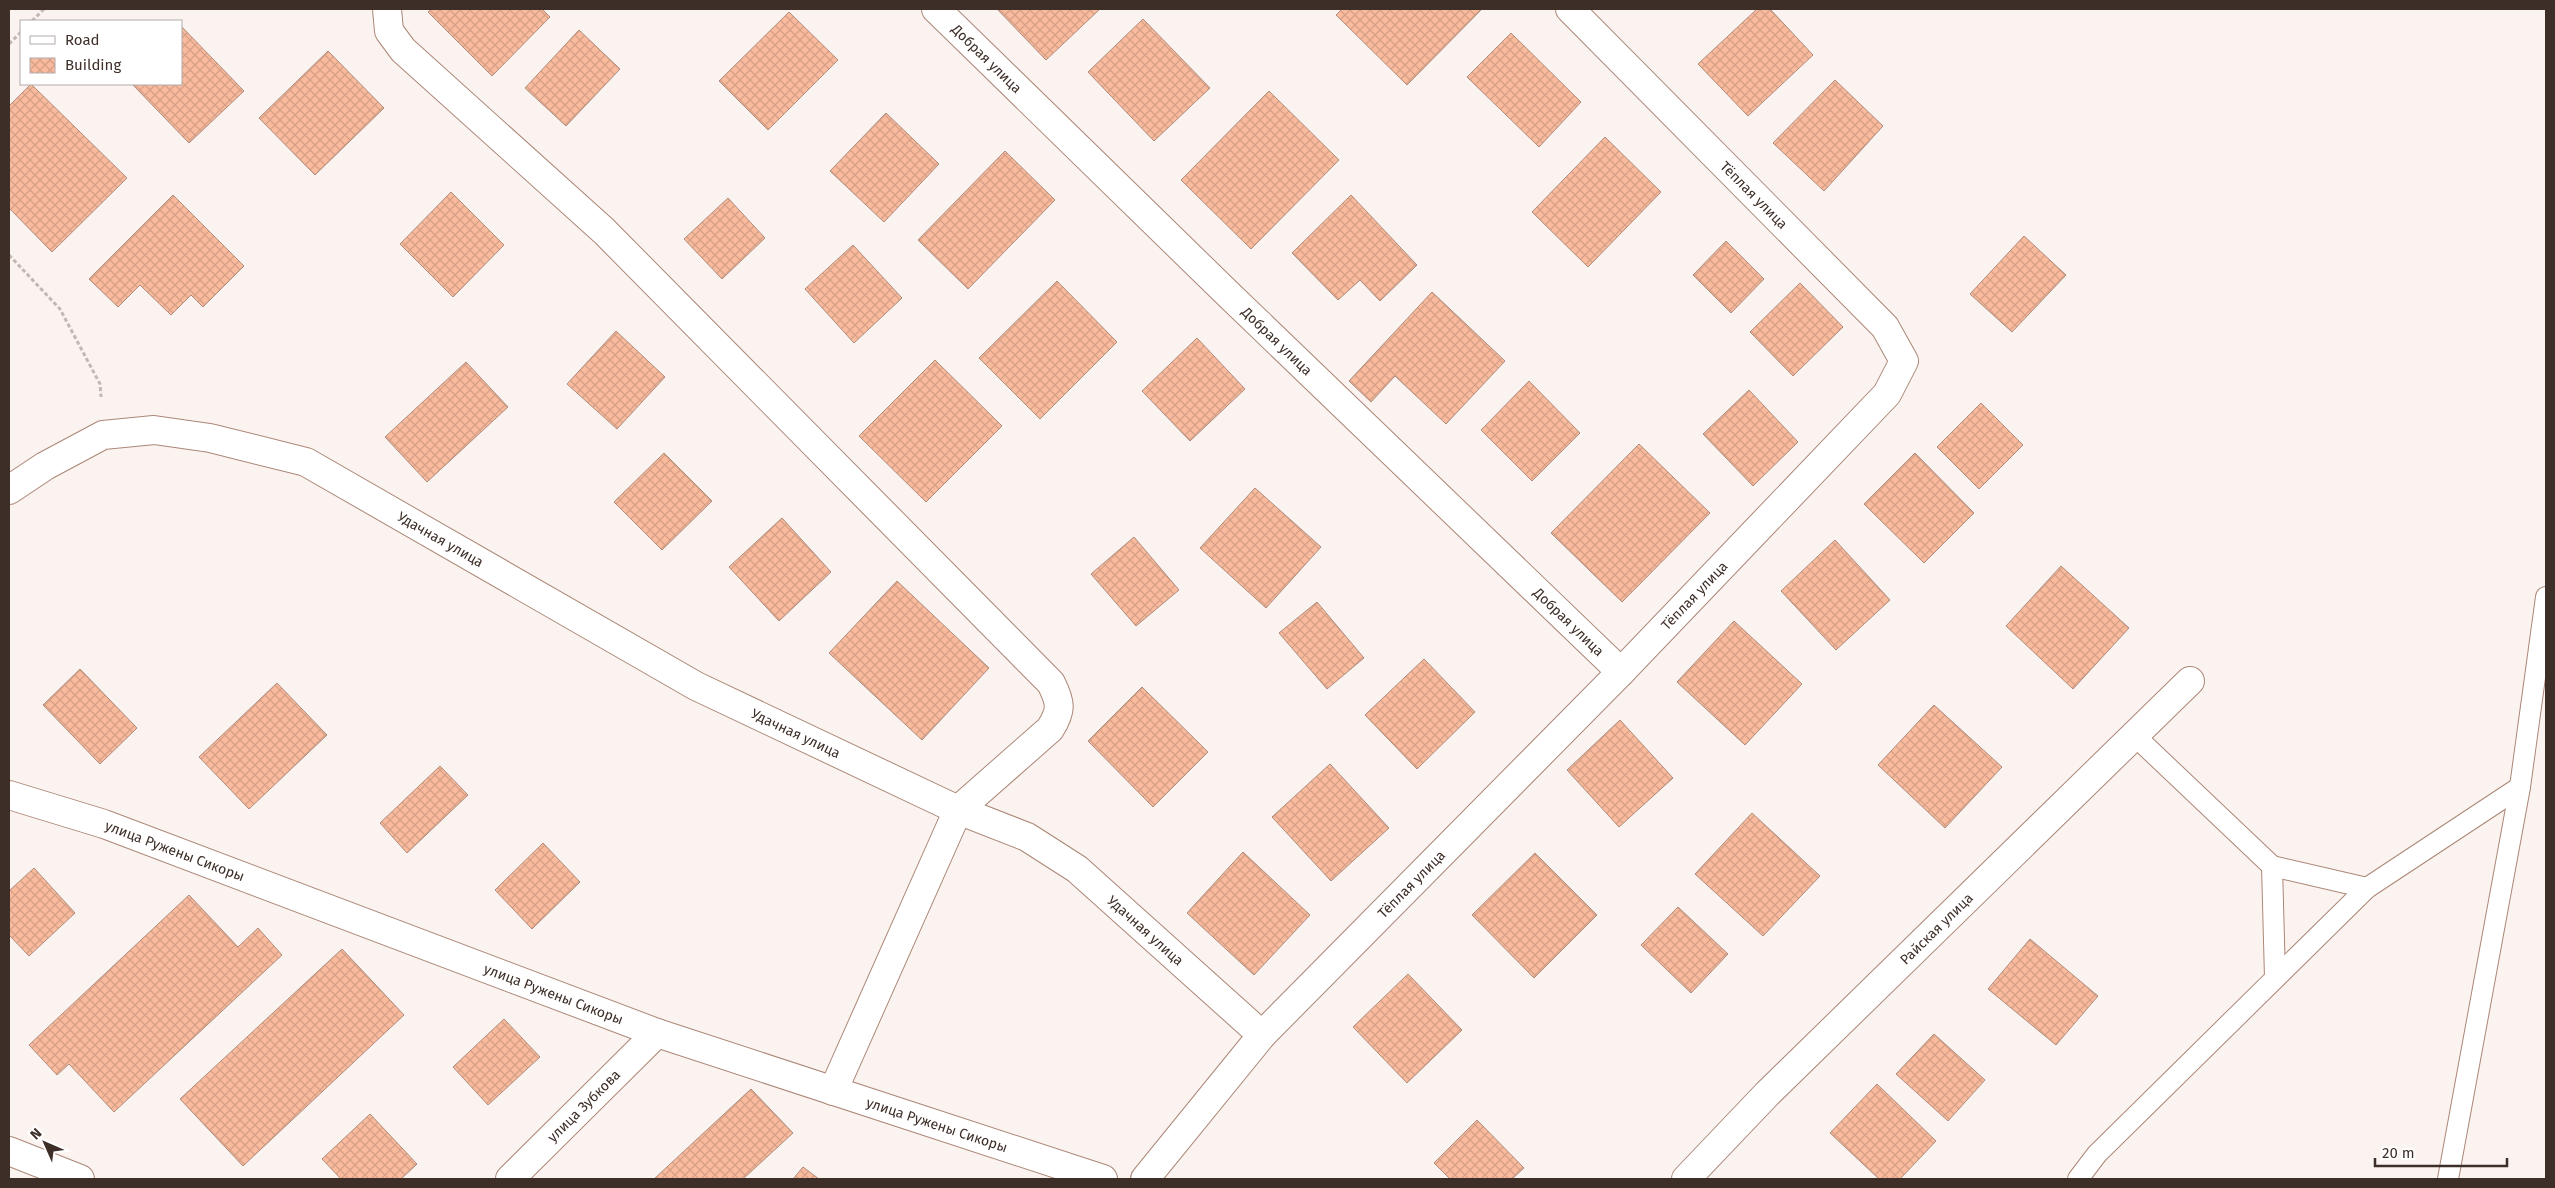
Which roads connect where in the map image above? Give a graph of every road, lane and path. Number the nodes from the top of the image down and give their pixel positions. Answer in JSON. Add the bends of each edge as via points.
{"nodes":[{"id":1,"x":44,"y":9,"type":"edge"},
{"id":2,"x":936,"y":9,"type":"edge"},
{"id":3,"x":1570,"y":9,"type":"edge"},
{"id":4,"x":33,"y":20,"type":"edge"},
{"id":5,"x":388,"y":20,"type":"edge"},
{"id":6,"x":20,"y":33,"type":"edge"},
{"id":7,"x":9,"y":44,"type":"edge"},
{"id":8,"x":9,"y":255,"type":"edge"},
{"id":9,"x":103,"y":435,"type":"junction"},
{"id":10,"x":9,"y":490,"type":"edge"},
{"id":11,"x":2546,"y":597,"type":"edge"},
{"id":12,"x":1621,"y":672,"type":"junction"},
{"id":13,"x":2190,"y":681,"type":"dead end"},
{"id":14,"x":2135,"y":736,"type":"junction"},
{"id":15,"x":2520,"y":787,"type":"junction"},
{"id":16,"x":9,"y":795,"type":"edge"},
{"id":17,"x":958,"y":810,"type":"junction"},
{"id":18,"x":2272,"y":866,"type":"junction"},
{"id":19,"x":2367,"y":888,"type":"junction"},
{"id":20,"x":2275,"y":978,"type":"junction"},
{"id":21,"x":657,"y":1033,"type":"junction"},
{"id":22,"x":1262,"y":1035,"type":"junction"},
{"id":23,"x":833,"y":1091,"type":"junction"},
{"id":24,"x":9,"y":1151,"type":"edge"},
{"id":25,"x":80,"y":1179,"type":"edge"},
{"id":26,"x":510,"y":1179,"type":"edge"},
{"id":27,"x":1103,"y":1179,"type":"edge"},
{"id":28,"x":1145,"y":1179,"type":"edge"},
{"id":29,"x":1686,"y":1179,"type":"edge"},
{"id":30,"x":2078,"y":1179,"type":"edge"},
{"id":31,"x":2448,"y":1179,"type":"edge"}],
"edges":[{"from":1,"to":4,"type":"path"},
{"from":2,"to":12,"type":"street","name":"Добрая улица"},
{"from":3,"to":12,"type":"street","name":"Тёплая улица","via":[[1885,328],[1904,361],[1887,394]]},
{"from":5,"to":17,"type":"street","via":[[403,50],[604,231],[1051,683],[1059,698],[1059,715],[1050,729]]},
{"from":6,"to":7,"type":"path"},
{"from":8,"to":9,"type":"path","via":[[60,309],[100,384]]},
{"from":9,"to":10,"type":"street","via":[[45,466]]},
{"from":9,"to":17,"type":"street","name":"Удачная улица","via":[[154,430],[210,438],[306,462],[696,686]]},
{"from":11,"to":15,"type":"lane"},
{"from":12,"to":22,"type":"street","name":"Тёплая улица"},
{"from":13,"to":14,"type":"street","name":"Райская улица"},
{"from":14,"to":18,"type":"lane"},
{"from":14,"to":29,"type":"street","name":"Райская улица","via":[[1774,1087]]},
{"from":15,"to":19,"type":"lane"},
{"from":15,"to":31,"type":"lane"},
{"from":16,"to":21,"type":"street","name":"улица Ружены Сикоры","via":[[104,824]]},
{"from":17,"to":22,"type":"street","name":"Удачная улица","via":[[1028,837],[1077,869]]},
{"from":17,"to":23,"type":"street"},
{"from":18,"to":19,"type":"lane"},
{"from":18,"to":20,"type":"lane"},
{"from":19,"to":20,"type":"lane"},
{"from":20,"to":30,"type":"lane","via":[[2097,1154]]},
{"from":21,"to":23,"type":"street","name":"улица Ружены Сикоры"},
{"from":21,"to":26,"type":"street","name":"улица Зубкова"},
{"from":22,"to":28,"type":"street","name":"Тёплая улица"},
{"from":23,"to":27,"type":"street","name":"улица Ружены Сикоры"},
{"from":24,"to":25,"type":"street"}]}
